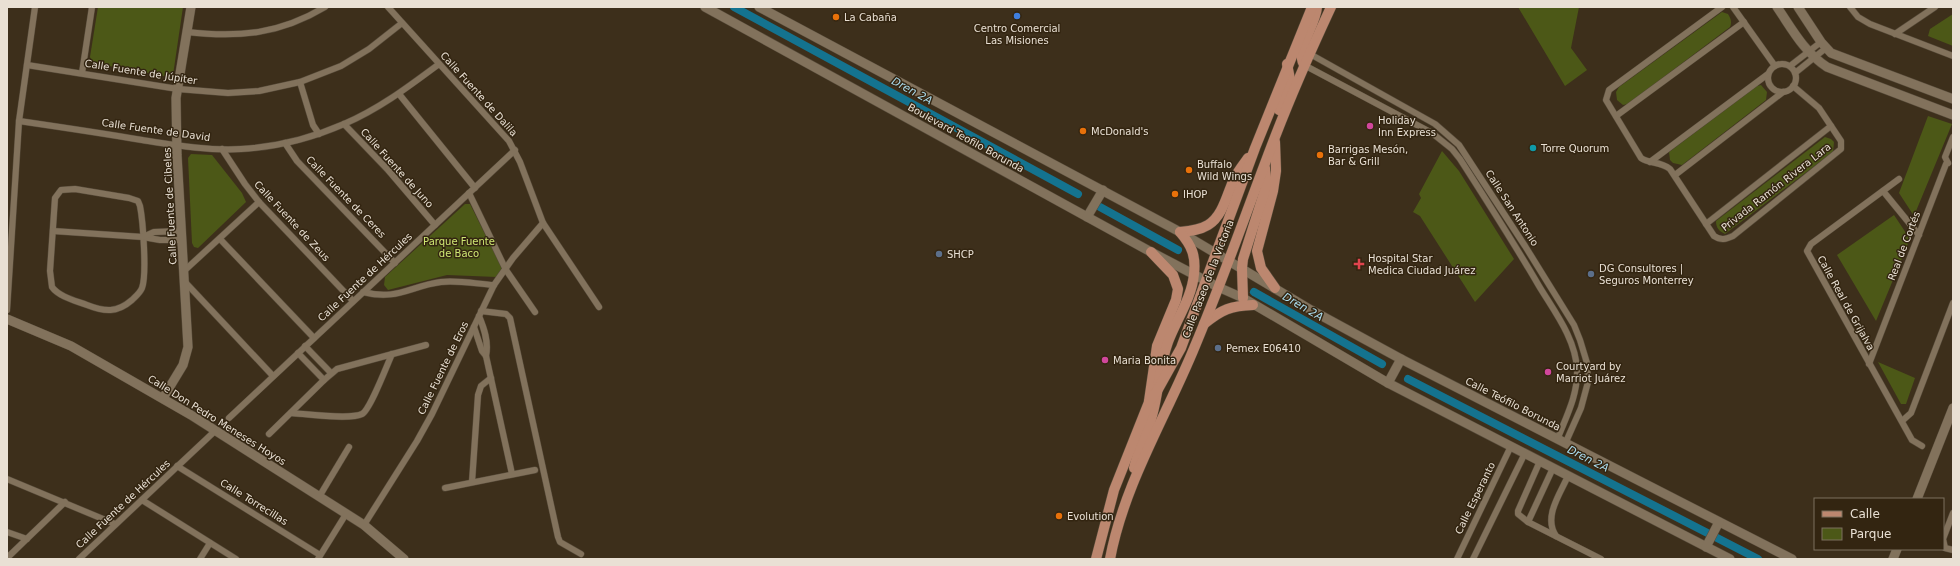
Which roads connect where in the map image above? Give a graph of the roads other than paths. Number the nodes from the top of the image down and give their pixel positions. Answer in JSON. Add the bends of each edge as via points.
{"nodes":[{"id":1,"x":35,"y":7,"type":"edge"},
{"id":2,"x":92,"y":7,"type":"edge"},
{"id":3,"x":191,"y":7,"type":"edge"},
{"id":4,"x":326,"y":7,"type":"edge"},
{"id":5,"x":388,"y":7,"type":"edge"},
{"id":6,"x":705,"y":7,"type":"edge"},
{"id":7,"x":759,"y":7,"type":"edge"},
{"id":8,"x":1312,"y":7,"type":"edge"},
{"id":9,"x":1317,"y":7,"type":"edge"},
{"id":10,"x":1331,"y":7,"type":"edge"},
{"id":11,"x":1722,"y":7,"type":"edge"},
{"id":12,"x":1733,"y":7,"type":"edge"},
{"id":13,"x":1777,"y":7,"type":"edge"},
{"id":14,"x":1798,"y":7,"type":"edge"},
{"id":15,"x":1850,"y":7,"type":"edge"},
{"id":16,"x":1935,"y":7,"type":"edge"},
{"id":17,"x":1744,"y":22,"type":"junction"},
{"id":18,"x":402,"y":23,"type":"junction"},
{"id":19,"x":187,"y":32,"type":"junction"},
{"id":20,"x":1895,"y":34,"type":"junction"},
{"id":21,"x":1823,"y":45,"type":"junction"},
{"id":22,"x":1310,"y":54,"type":"junction"},
{"id":23,"x":1811,"y":55,"type":"junction"},
{"id":24,"x":1953,"y":56,"type":"edge"},
{"id":25,"x":439,"y":64,"type":"junction"},
{"id":26,"x":1287,"y":64,"type":"junction"},
{"id":27,"x":27,"y":65,"type":"junction"},
{"id":28,"x":1304,"y":65,"type":"junction"},
{"id":29,"x":1775,"y":66,"type":"junction"},
{"id":30,"x":1790,"y":66,"type":"junction"},
{"id":31,"x":82,"y":72,"type":"junction"},
{"id":32,"x":1795,"y":73,"type":"junction"},
{"id":33,"x":1768,"y":74,"type":"junction"},
{"id":34,"x":300,"y":82,"type":"junction"},
{"id":35,"x":1793,"y":86,"type":"junction"},
{"id":36,"x":178,"y":90,"type":"junction"},
{"id":37,"x":1783,"y":92,"type":"junction"},
{"id":38,"x":399,"y":94,"type":"junction"},
{"id":39,"x":1953,"y":99,"type":"edge"},
{"id":40,"x":1953,"y":115,"type":"edge"},
{"id":41,"x":1616,"y":116,"type":"junction"},
{"id":42,"x":19,"y":121,"type":"junction"},
{"id":43,"x":344,"y":124,"type":"junction"},
{"id":44,"x":1831,"y":126,"type":"junction"},
{"id":45,"x":319,"y":134,"type":"junction"},
{"id":46,"x":1275,"y":136,"type":"junction"},
{"id":47,"x":1953,"y":137,"type":"edge"},
{"id":48,"x":285,"y":143,"type":"junction"},
{"id":49,"x":177,"y":145,"type":"junction"},
{"id":50,"x":1255,"y":148,"type":"junction"},
{"id":51,"x":222,"y":149,"type":"junction"},
{"id":52,"x":515,"y":150,"type":"junction"},
{"id":53,"x":1952,"y":161,"type":"edge"},
{"id":54,"x":1650,"y":162,"type":"junction"},
{"id":55,"x":1264,"y":165,"type":"junction"},
{"id":56,"x":1675,"y":175,"type":"junction"},
{"id":57,"x":1899,"y":179,"type":"dead end"},
{"id":58,"x":475,"y":188,"type":"junction"},
{"id":59,"x":1103,"y":190,"type":"junction"},
{"id":60,"x":1883,"y":191,"type":"junction"},
{"id":61,"x":469,"y":193,"type":"junction"},
{"id":62,"x":259,"y":202,"type":"junction"},
{"id":63,"x":1087,"y":217,"type":"junction"},
{"id":64,"x":543,"y":222,"type":"junction"},
{"id":65,"x":1706,"y":224,"type":"junction"},
{"id":66,"x":435,"y":225,"type":"junction"},
{"id":67,"x":53,"y":231,"type":"junction"},
{"id":68,"x":1180,"y":232,"type":"junction"},
{"id":69,"x":1919,"y":235,"type":"junction"},
{"id":70,"x":143,"y":236,"type":"junction"},
{"id":71,"x":182,"y":236,"type":"junction"},
{"id":72,"x":220,"y":239,"type":"junction"},
{"id":73,"x":1150,"y":252,"type":"junction"},
{"id":74,"x":1215,"y":254,"type":"junction"},
{"id":75,"x":1228,"y":261,"type":"junction"},
{"id":76,"x":395,"y":263,"type":"junction"},
{"id":77,"x":1242,"y":268,"type":"junction"},
{"id":78,"x":506,"y":270,"type":"junction"},
{"id":79,"x":184,"y":271,"type":"junction"},
{"id":80,"x":1194,"y":274,"type":"junction"},
{"id":81,"x":1206,"y":280,"type":"junction"},
{"id":82,"x":185,"y":282,"type":"junction"},
{"id":83,"x":494,"y":286,"type":"junction"},
{"id":84,"x":1218,"y":287,"type":"junction"},
{"id":85,"x":1275,"y":288,"type":"junction"},
{"id":86,"x":363,"y":292,"type":"junction"},
{"id":87,"x":1243,"y":298,"type":"junction"},
{"id":88,"x":354,"y":301,"type":"junction"},
{"id":89,"x":1953,"y":303,"type":"edge"},
{"id":90,"x":1253,"y":305,"type":"junction"},
{"id":91,"x":599,"y":307,"type":"dead end"},
{"id":92,"x":7,"y":310,"type":"edge"},
{"id":93,"x":535,"y":312,"type":"dead end"},
{"id":94,"x":480,"y":313,"type":"junction"},
{"id":95,"x":7,"y":319,"type":"edge"},
{"id":96,"x":1204,"y":324,"type":"junction"},
{"id":97,"x":474,"y":326,"type":"junction"},
{"id":98,"x":314,"y":338,"type":"junction"},
{"id":99,"x":426,"y":345,"type":"dead end"},
{"id":100,"x":305,"y":346,"type":"junction"},
{"id":101,"x":298,"y":353,"type":"junction"},
{"id":102,"x":392,"y":354,"type":"junction"},
{"id":103,"x":486,"y":356,"type":"junction"},
{"id":104,"x":1401,"y":359,"type":"junction"},
{"id":105,"x":1869,"y":364,"type":"junction"},
{"id":106,"x":331,"y":373,"type":"junction"},
{"id":107,"x":273,"y":376,"type":"junction"},
{"id":108,"x":491,"y":378,"type":"junction"},
{"id":109,"x":324,"y":380,"type":"junction"},
{"id":110,"x":1388,"y":383,"type":"junction"},
{"id":111,"x":1157,"y":391,"type":"junction"},
{"id":112,"x":163,"y":398,"type":"junction"},
{"id":113,"x":1149,"y":402,"type":"junction"},
{"id":114,"x":1953,"y":408,"type":"edge"},
{"id":115,"x":291,"y":413,"type":"junction"},
{"id":116,"x":229,"y":418,"type":"dead end"},
{"id":117,"x":1902,"y":421,"type":"junction"},
{"id":118,"x":216,"y":430,"type":"junction"},
{"id":119,"x":269,"y":434,"type":"dead end"},
{"id":120,"x":1561,"y":442,"type":"junction"},
{"id":121,"x":1511,"y":446,"type":"junction"},
{"id":122,"x":1922,"y":446,"type":"dead end"},
{"id":123,"x":349,"y":447,"type":"dead end"},
{"id":124,"x":1525,"y":453,"type":"junction"},
{"id":125,"x":1540,"y":461,"type":"junction"},
{"id":126,"x":178,"y":466,"type":"junction"},
{"id":127,"x":1553,"y":468,"type":"junction"},
{"id":128,"x":535,"y":470,"type":"dead end"},
{"id":129,"x":512,"y":474,"type":"junction"},
{"id":130,"x":1568,"y":476,"type":"junction"},
{"id":131,"x":7,"y":479,"type":"edge"},
{"id":132,"x":472,"y":482,"type":"junction"},
{"id":133,"x":445,"y":488,"type":"dead end"},
{"id":134,"x":1130,"y":489,"type":"junction"},
{"id":135,"x":319,"y":497,"type":"junction"},
{"id":136,"x":1917,"y":498,"type":"edge"},
{"id":137,"x":142,"y":500,"type":"junction"},
{"id":138,"x":65,"y":502,"type":"junction"},
{"id":139,"x":1953,"y":513,"type":"edge"},
{"id":140,"x":346,"y":514,"type":"junction"},
{"id":141,"x":1528,"y":522,"type":"junction"},
{"id":142,"x":115,"y":524,"type":"junction"},
{"id":143,"x":364,"y":525,"type":"junction"},
{"id":144,"x":1717,"y":526,"type":"junction"},
{"id":145,"x":7,"y":532,"type":"edge"},
{"id":146,"x":1556,"y":536,"type":"junction"},
{"id":147,"x":1944,"y":536,"type":"edge"},
{"id":148,"x":27,"y":539,"type":"junction"},
{"id":149,"x":210,"y":543,"type":"junction"},
{"id":150,"x":1944,"y":544,"type":"edge"},
{"id":151,"x":1708,"y":545,"type":"junction"},
{"id":152,"x":1953,"y":550,"type":"edge"},
{"id":153,"x":582,"y":554,"type":"dead end"},
{"id":154,"x":319,"y":557,"type":"edge"},
{"id":155,"x":7,"y":558,"type":"edge"},
{"id":156,"x":79,"y":559,"type":"edge"},
{"id":157,"x":200,"y":559,"type":"edge"},
{"id":158,"x":236,"y":559,"type":"edge"},
{"id":159,"x":404,"y":559,"type":"edge"},
{"id":160,"x":1096,"y":559,"type":"edge"},
{"id":161,"x":1110,"y":559,"type":"edge"},
{"id":162,"x":1457,"y":559,"type":"edge"},
{"id":163,"x":1473,"y":559,"type":"edge"},
{"id":164,"x":1601,"y":559,"type":"edge"},
{"id":165,"x":1730,"y":559,"type":"edge"},
{"id":166,"x":1792,"y":559,"type":"edge"}],
"edges":[{"from":1,"to":27,"type":"street"},
{"from":2,"to":31,"type":"street"},
{"from":3,"to":19,"type":"main road","name":"Calle Fuente de Cibeles"},
{"from":4,"to":19,"type":"street","via":[[287,26],[256,34]]},
{"from":5,"to":18,"type":"street","name":"Calle Fuente de Dalila"},
{"from":6,"to":63,"type":"main road","name":"Boulevard Teofilo Borunda"},
{"from":7,"to":59,"type":"main road","name":"Boulevard Teofilo Borunda"},
{"from":8,"to":26,"type":"main road","name":"Calle Paseo de la Victoria"},
{"from":9,"to":28,"type":"main road","via":[[1301,55]]},
{"from":10,"to":22,"type":"main road","name":"Calle Paseo de la Victoria"},
{"from":11,"to":41,"type":"street","name":"Privada Ramón Rivera Lara","via":[[1608,90],[1606,100]]},
{"from":12,"to":17,"type":"street"},
{"from":13,"to":23,"type":"main road"},
{"from":14,"to":21,"type":"main road"},
{"from":15,"to":20,"type":"street","via":[[1866,22]]},
{"from":16,"to":20,"type":"street"},
{"from":17,"to":29,"type":"street"},
{"from":17,"to":41,"type":"street"},
{"from":18,"to":25,"type":"street","name":"Calle Fuente de Dalila"},
{"from":18,"to":34,"type":"street","name":"Calle Fuente de Júpiter","via":[[369,49],[341,66]]},
{"from":19,"to":36,"type":"main road","name":"Calle Fuente de Cibeles"},
{"from":20,"to":24,"type":"street"},
{"from":21,"to":23,"type":"street"},
{"from":21,"to":39,"type":"main road","via":[[1839,56]]},
{"from":22,"to":28,"type":"main road","name":"Calle Paseo de la Victoria"},
{"from":22,"to":120,"type":"street","name":"Calle San Antonio","via":[[1435,124],[1459,145],[1527,250],[1574,325],[1586,363],[1588,382],[1581,408]]},
{"from":23,"to":30,"type":"street"},
{"from":23,"to":32,"type":"street"},
{"from":23,"to":40,"type":"main road","via":[[1827,67]]},
{"from":25,"to":38,"type":"street","name":"Calle Fuente de David"},
{"from":25,"to":52,"type":"street","name":"Calle Fuente de Dalila"},
{"from":26,"to":50,"type":"main road","name":"Calle Paseo de la Victoria"},
{"from":26,"to":55,"type":"main road","via":[[1290,79],[1265,148]]},
{"from":27,"to":31,"type":"street","name":"Calle Fuente de Júpiter"},
{"from":27,"to":42,"type":"street"},
{"from":28,"to":46,"type":"main road","name":"Calle Paseo de la Victoria"},
{"from":28,"to":120,"type":"street","name":"Calle San Antonio","via":[[1432,133],[1460,159],[1523,258],[1572,345],[1577,372],[1576,389]]},
{"from":29,"to":30,"type":"street"},
{"from":29,"to":33,"type":"street"},
{"from":30,"to":32,"type":"street"},
{"from":31,"to":36,"type":"street","name":"Calle Fuente de Júpiter"},
{"from":32,"to":35,"type":"street","via":[[1796,80]]},
{"from":33,"to":37,"type":"street","via":[[1770,86]]},
{"from":33,"to":54,"type":"street"},
{"from":34,"to":36,"type":"street","name":"Calle Fuente de Júpiter","via":[[259,91],[228,93]]},
{"from":34,"to":45,"type":"street"},
{"from":35,"to":37,"type":"street"},
{"from":35,"to":44,"type":"street","name":"Privada Ramón Rivera Lara","via":[[1819,108]]},
{"from":36,"to":49,"type":"main road","name":"Calle Fuente de Cibeles"},
{"from":37,"to":56,"type":"street"},
{"from":38,"to":43,"type":"street","name":"Calle Fuente de David"},
{"from":38,"to":58,"type":"street"},
{"from":41,"to":54,"type":"street","name":"Privada Ramón Rivera Lara","via":[[1641,158]]},
{"from":42,"to":49,"type":"street","name":"Calle Fuente de David"},
{"from":42,"to":92,"type":"street"},
{"from":43,"to":45,"type":"street","name":"Calle Fuente de David"},
{"from":43,"to":66,"type":"street","name":"Calle Fuente de Juno"},
{"from":44,"to":65,"type":"street","name":"Privada Ramón Rivera Lara"},
{"from":44,"to":65,"type":"street","name":"Privada Ramón Rivera Lara","via":[[1841,141],[1839,151],[1739,231],[1726,239],[1718,239]]},
{"from":45,"to":48,"type":"street","name":"Calle Fuente de David"},
{"from":46,"to":55,"type":"main road","name":"Calle Paseo de la Victoria"},
{"from":46,"to":85,"type":"main road","via":[[1276,171],[1273,191],[1256,251],[1261,268]]},
{"from":47,"to":53,"type":"street","name":"Real de Cortés","via":[[1945,157]]},
{"from":48,"to":51,"type":"street","name":"Calle Fuente de David"},
{"from":48,"to":76,"type":"street","name":"Calle Fuente de Ceres","via":[[297,161]]},
{"from":49,"to":51,"type":"street","name":"Calle Fuente de David"},
{"from":49,"to":71,"type":"main road","name":"Calle Fuente de Cibeles"},
{"from":50,"to":68,"type":"main road","via":[[1239,170],[1216,218],[1208,225]]},
{"from":50,"to":74,"type":"main road","name":"Calle Paseo de la Victoria"},
{"from":51,"to":62,"type":"street","name":"Calle Fuente de Zeus"},
{"from":52,"to":58,"type":"street","name":"Calle Fuente de Hércules"},
{"from":52,"to":64,"type":"street","name":"Calle Fuente de Dalila"},
{"from":53,"to":69,"type":"street","name":"Real de Cortés","via":[[1946,164]]},
{"from":54,"to":56,"type":"street","name":"Privada Ramón Rivera Lara","via":[[1660,162]]},
{"from":55,"to":75,"type":"main road","name":"Calle Paseo de la Victoria"},
{"from":55,"to":77,"type":"main road","via":[[1265,190]]},
{"from":56,"to":65,"type":"street","name":"Privada Ramón Rivera Lara"},
{"from":57,"to":60,"type":"street","name":"Calle Real de Grijalva"},
{"from":58,"to":61,"type":"street","name":"Calle Fuente de Hércules"},
{"from":59,"to":63,"type":"main road"},
{"from":59,"to":68,"type":"main road","name":"Boulevard Teofilo Borunda"},
{"from":60,"to":69,"type":"street"},
{"from":60,"to":105,"type":"street","name":"Calle Real de Grijalva","via":[[1811,244],[1806,251]]},
{"from":61,"to":66,"type":"street","name":"Calle Fuente de Hércules"},
{"from":61,"to":78,"type":"street"},
{"from":62,"to":72,"type":"street"},
{"from":62,"to":88,"type":"street","name":"Calle Fuente de Zeus"},
{"from":63,"to":73,"type":"main road","name":"Boulevard Teofilo Borunda"},
{"from":64,"to":78,"type":"street","name":"Calle Fuente de Eros"},
{"from":64,"to":91,"type":"street","name":"Calle Fuente de Dalila"},
{"from":66,"to":76,"type":"street","name":"Calle Fuente de Hércules"},
{"from":67,"to":70,"type":"street"},
{"from":67,"to":70,"type":"street","via":[[56,194],[61,190],[75,189],[138,201]]},
{"from":67,"to":70,"type":"street","via":[[50,271],[52,287],[60,294],[102,311],[126,305],[142,289]]},
{"from":68,"to":74,"type":"main road","name":"Boulevard Teofilo Borunda"},
{"from":68,"to":80,"type":"main road","via":[[1190,244]]},
{"from":69,"to":105,"type":"street","name":"Real de Cortés"},
{"from":70,"to":71,"type":"street","via":[[154,232]]},
{"from":71,"to":79,"type":"main road","name":"Calle Fuente de Cibeles"},
{"from":72,"to":79,"type":"street"},
{"from":72,"to":98,"type":"street"},
{"from":73,"to":80,"type":"main road","name":"Boulevard Teofilo Borunda"},
{"from":73,"to":113,"type":"main road","via":[[1173,275],[1178,289],[1157,346]]},
{"from":74,"to":75,"type":"main road","name":"Boulevard Teofilo Borunda"},
{"from":74,"to":81,"type":"main road","name":"Calle Paseo de la Victoria"},
{"from":75,"to":77,"type":"main road","name":"Calle Teófilo Borunda"},
{"from":75,"to":84,"type":"main road","name":"Calle Paseo de la Victoria"},
{"from":76,"to":86,"type":"street","name":"Calle Fuente de Hércules"},
{"from":77,"to":85,"type":"main road","name":"Calle Teófilo Borunda"},
{"from":77,"to":87,"type":"main road"},
{"from":78,"to":83,"type":"street","name":"Calle Fuente de Eros"},
{"from":78,"to":93,"type":"street"},
{"from":79,"to":82,"type":"main road","name":"Calle Fuente de Cibeles"},
{"from":80,"to":81,"type":"main road","name":"Boulevard Teofilo Borunda"},
{"from":80,"to":111,"type":"main road","via":[[1189,294],[1168,342]]},
{"from":81,"to":84,"type":"main road","name":"Boulevard Teofilo Borunda"},
{"from":81,"to":111,"type":"main road","name":"Calle Paseo de la Victoria","via":[[1181,348]]},
{"from":82,"to":107,"type":"street"},
{"from":82,"to":112,"type":"main road","name":"Calle Fuente de Cibeles","via":[[189,340],[187,354]]},
{"from":83,"to":86,"type":"street","via":[[445,282],[387,296]]},
{"from":83,"to":94,"type":"street","name":"Calle Fuente de Eros"},
{"from":84,"to":87,"type":"main road"},
{"from":84,"to":96,"type":"main road","name":"Calle Paseo de la Victoria"},
{"from":85,"to":104,"type":"main road","name":"Calle Teófilo Borunda"},
{"from":86,"to":88,"type":"street","name":"Calle Fuente de Hércules"},
{"from":87,"to":90,"type":"main road"},
{"from":88,"to":98,"type":"street","name":"Calle Fuente de Hércules"},
{"from":89,"to":117,"type":"street","via":[[1911,413]]},
{"from":90,"to":96,"type":"main road","via":[[1218,312]]},
{"from":90,"to":110,"type":"main road"},
{"from":94,"to":97,"type":"street","name":"Calle Fuente de Eros"},
{"from":94,"to":103,"type":"street"},
{"from":94,"to":153,"type":"street","via":[[506,314],[510,318],[558,536],[560,542]]},
{"from":95,"to":112,"type":"main road","name":"Calle Don Pedro Meneses Hoyos","via":[[71,346]]},
{"from":96,"to":134,"type":"main road","name":"Calle Paseo de la Victoria"},
{"from":97,"to":103,"type":"street"},
{"from":97,"to":143,"type":"street","name":"Calle Fuente de Eros","via":[[432,414]]},
{"from":98,"to":100,"type":"street","name":"Calle Fuente de Hércules"},
{"from":99,"to":102,"type":"street"},
{"from":100,"to":101,"type":"street","name":"Calle Fuente de Hércules"},
{"from":100,"to":106,"type":"street"},
{"from":101,"to":107,"type":"street","name":"Calle Fuente de Hércules"},
{"from":101,"to":109,"type":"street"},
{"from":102,"to":106,"type":"street","via":[[343,367]]},
{"from":102,"to":115,"type":"street","via":[[368,407],[361,415]]},
{"from":103,"to":108,"type":"street"},
{"from":104,"to":110,"type":"main road"},
{"from":104,"to":120,"type":"main road","name":"Calle Teófilo Borunda"},
{"from":105,"to":117,"type":"street","name":"Calle Real de Grijalva"},
{"from":106,"to":109,"type":"street"},
{"from":107,"to":116,"type":"street","name":"Calle Fuente de Hércules"},
{"from":108,"to":129,"type":"street"},
{"from":108,"to":132,"type":"street","via":[[481,386],[478,395]]},
{"from":109,"to":115,"type":"street"},
{"from":110,"to":121,"type":"main road"},
{"from":111,"to":113,"type":"main road","name":"Calle Paseo de la Victoria"},
{"from":111,"to":134,"type":"main road","via":[[1152,417],[1135,464]]},
{"from":112,"to":118,"type":"main road","name":"Calle Don Pedro Meneses Hoyos"},
{"from":113,"to":160,"type":"main road","name":"Calle Paseo de la Victoria","via":[[1114,490]]},
{"from":114,"to":136,"type":"main road"},
{"from":115,"to":119,"type":"street"},
{"from":117,"to":122,"type":"street","name":"Calle Real de Grijalva","via":[[1912,440]]},
{"from":118,"to":126,"type":"street","name":"Calle Fuente de Hércules"},
{"from":118,"to":135,"type":"main road","name":"Calle Don Pedro Meneses Hoyos"},
{"from":120,"to":144,"type":"main road","name":"Calle Teófilo Borunda"},
{"from":121,"to":124,"type":"main road"},
{"from":121,"to":162,"type":"street","name":"Calle Esperanto"},
{"from":123,"to":135,"type":"street"},
{"from":124,"to":125,"type":"main road"},
{"from":124,"to":163,"type":"street"},
{"from":125,"to":127,"type":"main road"},
{"from":125,"to":141,"type":"street","via":[[1518,511]]},
{"from":126,"to":137,"type":"street","name":"Calle Fuente de Hércules"},
{"from":126,"to":154,"type":"street","name":"Calle Torrecillas"},
{"from":127,"to":130,"type":"main road"},
{"from":127,"to":141,"type":"street"},
{"from":128,"to":129,"type":"street"},
{"from":129,"to":132,"type":"street"},
{"from":130,"to":146,"type":"street","via":[[1551,514],[1551,525]]},
{"from":130,"to":151,"type":"main road"},
{"from":131,"to":138,"type":"street"},
{"from":132,"to":133,"type":"street"},
{"from":134,"to":161,"type":"main road","name":"Calle Paseo de la Victoria","via":[[1114,536]]},
{"from":135,"to":140,"type":"main road","name":"Calle Don Pedro Meneses Hoyos"},
{"from":137,"to":142,"type":"street","name":"Calle Fuente de Hércules"},
{"from":137,"to":149,"type":"street"},
{"from":138,"to":142,"type":"street"},
{"from":138,"to":148,"type":"street"},
{"from":139,"to":147,"type":"street"},
{"from":140,"to":143,"type":"main road","name":"Calle Don Pedro Meneses Hoyos"},
{"from":140,"to":154,"type":"street"},
{"from":141,"to":146,"type":"street"},
{"from":142,"to":156,"type":"street","name":"Calle Fuente de Hércules"},
{"from":143,"to":159,"type":"main road","name":"Calle Don Pedro Meneses Hoyos"},
{"from":144,"to":151,"type":"main road"},
{"from":144,"to":166,"type":"main road","name":"Calle Teófilo Borunda"},
{"from":145,"to":148,"type":"street"},
{"from":146,"to":164,"type":"street"},
{"from":148,"to":155,"type":"street"},
{"from":149,"to":157,"type":"street"},
{"from":149,"to":158,"type":"street"},
{"from":150,"to":152,"type":"street","via":[[1945,548]]},
{"from":151,"to":165,"type":"main road"}]}
